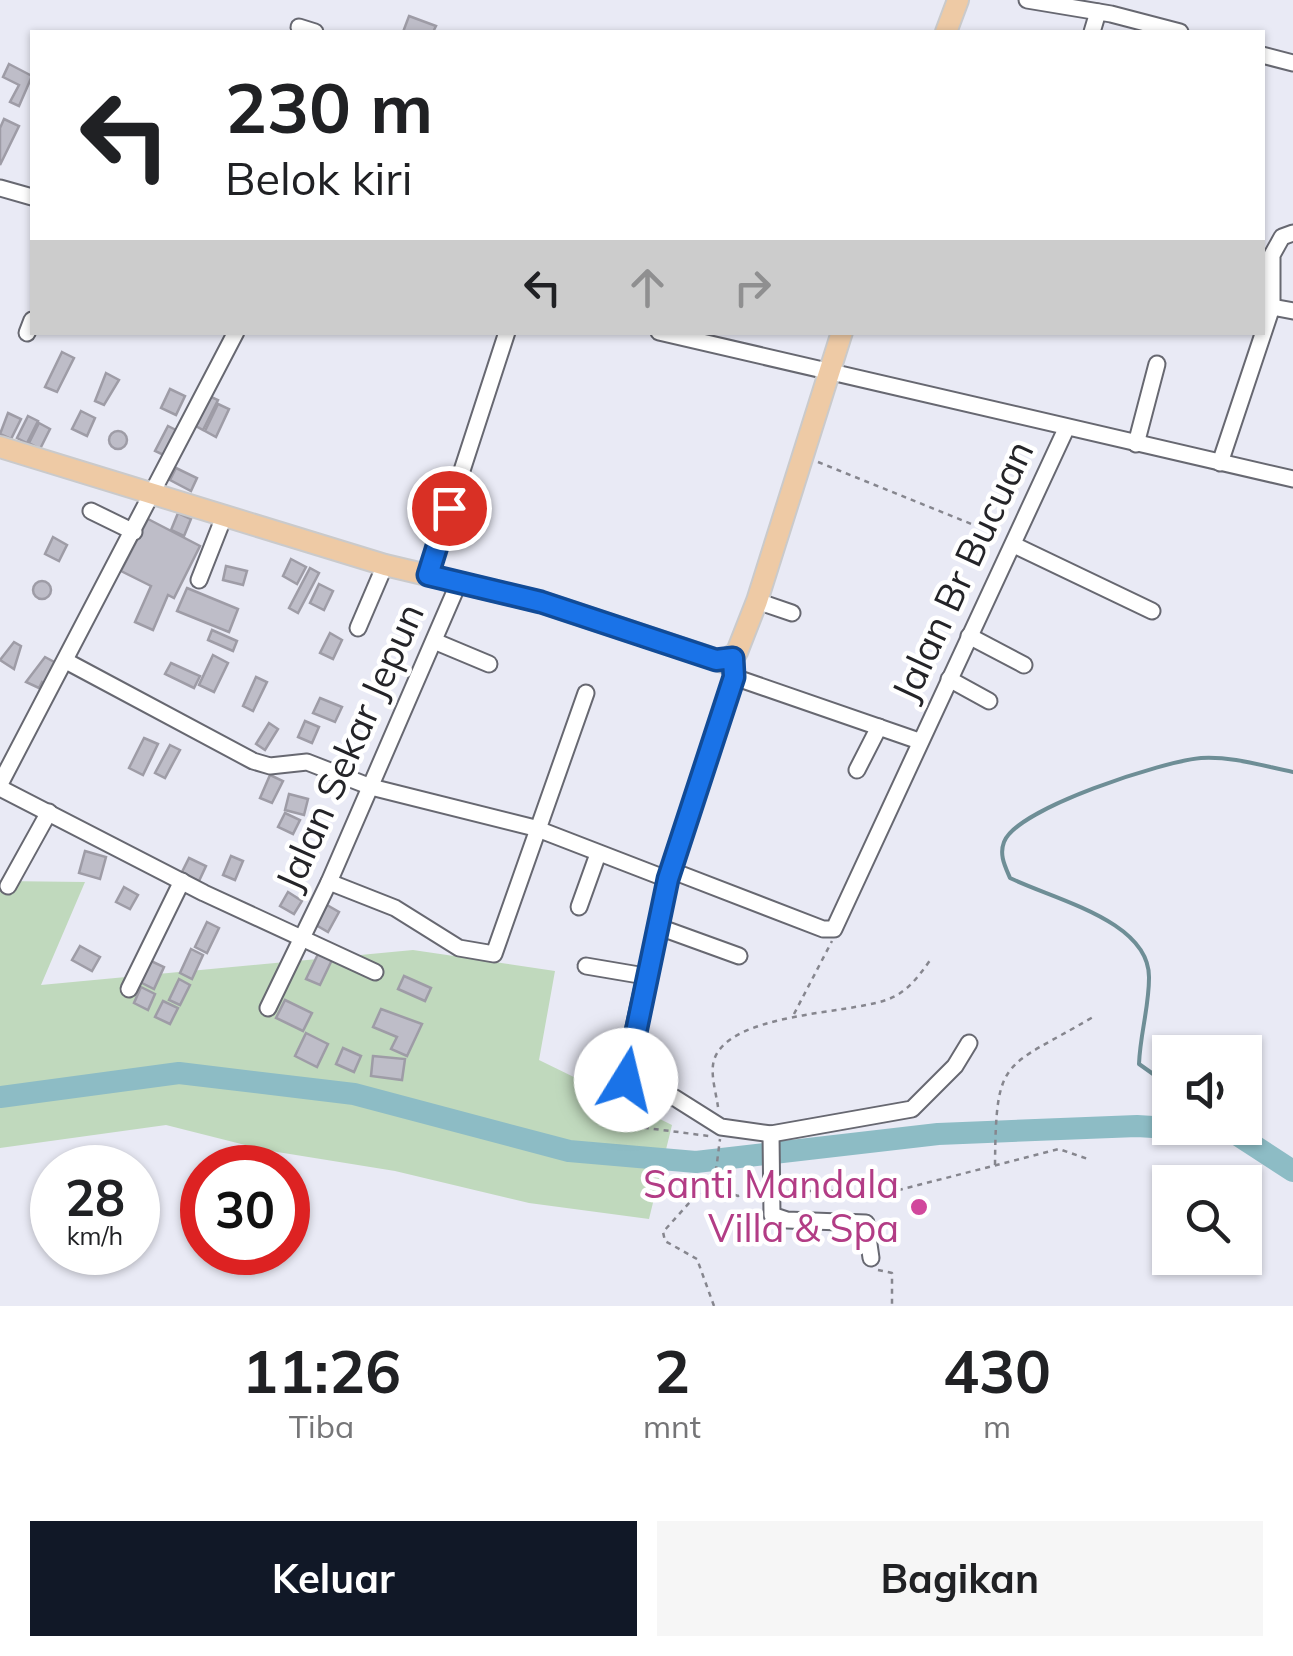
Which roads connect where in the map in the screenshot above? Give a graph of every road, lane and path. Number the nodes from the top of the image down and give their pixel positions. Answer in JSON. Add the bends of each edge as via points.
{"nodes":[{"id":1,"x":958,"y":0,"type":"edge"},
{"id":2,"x":1026,"y":0,"type":"edge"},
{"id":3,"x":1098,"y":12,"type":"junction"},
{"id":4,"x":947,"y":30,"type":"edge"},
{"id":5,"x":1093,"y":30,"type":"edge"},
{"id":6,"x":1172,"y":30,"type":"edge"},
{"id":7,"x":1265,"y":56,"type":"edge"},
{"id":8,"x":1293,"y":63,"type":"edge"},
{"id":9,"x":0,"y":188,"type":"edge"},
{"id":10,"x":30,"y":196,"type":"edge"},
{"id":11,"x":1293,"y":233,"type":"edge"},
{"id":12,"x":1272,"y":307,"type":"junction"},
{"id":13,"x":1293,"y":310,"type":"edge"},
{"id":14,"x":1265,"y":328,"type":"edge"},
{"id":15,"x":234,"y":335,"type":"edge"},
{"id":16,"x":506,"y":335,"type":"edge"},
{"id":17,"x":673,"y":335,"type":"edge"},
{"id":18,"x":841,"y":335,"type":"edge"},
{"id":19,"x":1263,"y":335,"type":"edge"},
{"id":20,"x":1157,"y":364,"type":"dead end"},
{"id":21,"x":831,"y":371,"type":"junction"},
{"id":22,"x":1066,"y":430,"type":"junction"},
{"id":23,"x":1136,"y":444,"type":"junction"},
{"id":24,"x":0,"y":447,"type":"edge"},
{"id":25,"x":802,"y":456,"type":"junction"},
{"id":26,"x":1220,"y":463,"type":"junction"},
{"id":27,"x":1293,"y":480,"type":"edge"},
{"id":28,"x":154,"y":492,"type":"junction"},
{"id":29,"x":91,"y":511,"type":"dead end"},
{"id":30,"x":225,"y":514,"type":"junction"},
{"id":31,"x":974,"y":525,"type":"dead end"},
{"id":32,"x":134,"y":532,"type":"junction"},
{"id":33,"x":1014,"y":545,"type":"junction"},
{"id":34,"x":385,"y":565,"type":"junction"},
{"id":35,"x":428,"y":575,"type":"junction"},
{"id":36,"x":198,"y":580,"type":"dead end"},
{"id":37,"x":459,"y":582,"type":"junction"},
{"id":38,"x":757,"y":601,"type":"junction"},
{"id":39,"x":1152,"y":611,"type":"dead end"},
{"id":40,"x":792,"y":613,"type":"dead end"},
{"id":41,"x":358,"y":628,"type":"dead end"},
{"id":42,"x":968,"y":636,"type":"junction"},
{"id":43,"x":434,"y":640,"type":"junction"},
{"id":44,"x":66,"y":661,"type":"junction"},
{"id":45,"x":489,"y":664,"type":"dead end"},
{"id":46,"x":1024,"y":665,"type":"dead end"},
{"id":47,"x":734,"y":668,"type":"junction"},
{"id":48,"x":949,"y":679,"type":"junction"},
{"id":49,"x":586,"y":693,"type":"dead end"},
{"id":50,"x":989,"y":701,"type":"dead end"},
{"id":51,"x":879,"y":727,"type":"junction"},
{"id":52,"x":919,"y":740,"type":"junction"},
{"id":53,"x":856,"y":770,"type":"dead end"},
{"id":54,"x":0,"y":786,"type":"edge"},
{"id":55,"x":371,"y":787,"type":"junction"},
{"id":56,"x":49,"y":812,"type":"junction"},
{"id":57,"x":536,"y":828,"type":"junction"},
{"id":58,"x":598,"y":854,"type":"junction"},
{"id":59,"x":669,"y":875,"type":"junction"},
{"id":60,"x":182,"y":882,"type":"junction"},
{"id":61,"x":329,"y":882,"type":"junction"},
{"id":62,"x":8,"y":886,"type":"dead end"},
{"id":63,"x":580,"y":907,"type":"dead end"},
{"id":64,"x":660,"y":927,"type":"junction"},
{"id":65,"x":834,"y":929,"type":"junction"},
{"id":66,"x":299,"y":938,"type":"junction"},
{"id":67,"x":739,"y":956,"type":"dead end"},
{"id":68,"x":930,"y":959,"type":"dead end"},
{"id":69,"x":586,"y":966,"type":"dead end"},
{"id":70,"x":375,"y":972,"type":"dead end"},
{"id":71,"x":645,"y":976,"type":"junction"},
{"id":72,"x":129,"y":989,"type":"dead end"},
{"id":73,"x":268,"y":1008,"type":"dead end"},
{"id":74,"x":793,"y":1015,"type":"junction"},
{"id":75,"x":1093,"y":1016,"type":"dead end"},
{"id":76,"x":969,"y":1043,"type":"dead end"},
{"id":77,"x":626,"y":1080,"type":"junction"},
{"id":78,"x":721,"y":1127,"type":"junction"},
{"id":79,"x":771,"y":1137,"type":"junction"},
{"id":80,"x":1088,"y":1159,"type":"dead end"},
{"id":81,"x":995,"y":1166,"type":"junction"},
{"id":82,"x":714,"y":1186,"type":"junction"},
{"id":83,"x":770,"y":1186,"type":"junction"},
{"id":84,"x":871,"y":1258,"type":"joint"},
{"id":85,"x":714,"y":1306,"type":"edge"},
{"id":86,"x":892,"y":1306,"type":"edge"}],
"edges":[{"from":1,"to":4,"type":"main road"},
{"from":2,"to":3,"type":"street"},
{"from":3,"to":5,"type":"street"},
{"from":3,"to":6,"type":"street"},
{"from":7,"to":8,"type":"street"},
{"from":9,"to":10,"type":"street"},
{"from":11,"to":12,"type":"street","via":[[1275,249]]},
{"from":12,"to":13,"type":"street"},
{"from":12,"to":14,"type":"street"},
{"from":15,"to":28,"type":"street"},
{"from":16,"to":35,"type":"street"},
{"from":17,"to":21,"type":"street"},
{"from":18,"to":21,"type":"main road"},
{"from":19,"to":26,"type":"street"},
{"from":20,"to":23,"type":"street"},
{"from":21,"to":22,"type":"street"},
{"from":21,"to":25,"type":"main road"},
{"from":22,"to":23,"type":"street"},
{"from":22,"to":33,"type":"street","name":"Jalan Br Bucuan"},
{"from":23,"to":26,"type":"street"},
{"from":24,"to":28,"type":"main road"},
{"from":25,"to":31,"type":"path"},
{"from":25,"to":38,"type":"main road"},
{"from":26,"to":27,"type":"street"},
{"from":28,"to":30,"type":"main road"},
{"from":28,"to":32,"type":"street"},
{"from":29,"to":32,"type":"street"},
{"from":30,"to":34,"type":"main road"},
{"from":30,"to":36,"type":"street"},
{"from":32,"to":44,"type":"street"},
{"from":33,"to":39,"type":"street"},
{"from":33,"to":42,"type":"street","name":"Jalan Br Bucuan"},
{"from":34,"to":35,"type":"main road"},
{"from":34,"to":41,"type":"street"},
{"from":35,"to":37,"type":"main road"},
{"from":37,"to":43,"type":"street","name":"Jalan Sekar Jepun"},
{"from":37,"to":47,"type":"main road","via":[[541,602]]},
{"from":38,"to":40,"type":"street"},
{"from":38,"to":47,"type":"main road"},
{"from":42,"to":46,"type":"street"},
{"from":42,"to":48,"type":"street","name":"Jalan Br Bucuan"},
{"from":43,"to":45,"type":"street"},
{"from":43,"to":55,"type":"street","name":"Jalan Sekar Jepun"},
{"from":44,"to":54,"type":"street"},
{"from":44,"to":55,"type":"street","via":[[253,761],[307,762]]},
{"from":47,"to":51,"type":"street"},
{"from":47,"to":59,"type":"street"},
{"from":48,"to":50,"type":"street"},
{"from":48,"to":52,"type":"street","name":"Jalan Br Bucuan"},
{"from":49,"to":57,"type":"street"},
{"from":51,"to":52,"type":"street"},
{"from":51,"to":53,"type":"street"},
{"from":52,"to":65,"type":"street","name":"Jalan Br Bucuan"},
{"from":54,"to":56,"type":"street"},
{"from":55,"to":57,"type":"street"},
{"from":55,"to":61,"type":"street","name":"Jalan Sekar Jepun"},
{"from":56,"to":60,"type":"street"},
{"from":56,"to":62,"type":"street"},
{"from":57,"to":58,"type":"street"},
{"from":57,"to":61,"type":"street","via":[[491,955],[459,948],[395,908]]},
{"from":58,"to":59,"type":"street"},
{"from":58,"to":63,"type":"street"},
{"from":59,"to":64,"type":"street"},
{"from":59,"to":65,"type":"street"},
{"from":60,"to":66,"type":"street"},
{"from":60,"to":72,"type":"street"},
{"from":61,"to":66,"type":"street","name":"Jalan Sekar Jepun"},
{"from":64,"to":67,"type":"street"},
{"from":64,"to":71,"type":"street"},
{"from":65,"to":74,"type":"path"},
{"from":66,"to":70,"type":"street"},
{"from":66,"to":73,"type":"street","name":"Jalan Sekar Jepun"},
{"from":68,"to":74,"type":"path","via":[[910,987],[885,1000]]},
{"from":69,"to":71,"type":"street"},
{"from":71,"to":77,"type":"street"},
{"from":74,"to":78,"type":"path","via":[[719,1049],[712,1068]]},
{"from":75,"to":81,"type":"path","via":[[1008,1068],[996,1099]]},
{"from":76,"to":79,"type":"street","via":[[912,1110]]},
{"from":77,"to":78,"type":"street","via":[[638,1094],[675,1098]]},
{"from":77,"to":82,"type":"path","via":[[615,1094],[616,1124],[720,1138]]},
{"from":78,"to":79,"type":"street"},
{"from":79,"to":83,"type":"street"},
{"from":80,"to":81,"type":"path","via":[[1059,1149]]},
{"from":81,"to":83,"type":"path","via":[[895,1190]]},
{"from":82,"to":83,"type":"path","via":[[738,1196]]},
{"from":82,"to":85,"type":"path","via":[[663,1232],[665,1241],[697,1260]]},
{"from":83,"to":84,"type":"street","via":[[770,1210],[778,1218],[866,1223]]},
{"from":84,"to":86,"type":"path","via":[[872,1268],[895,1279]]}]}
